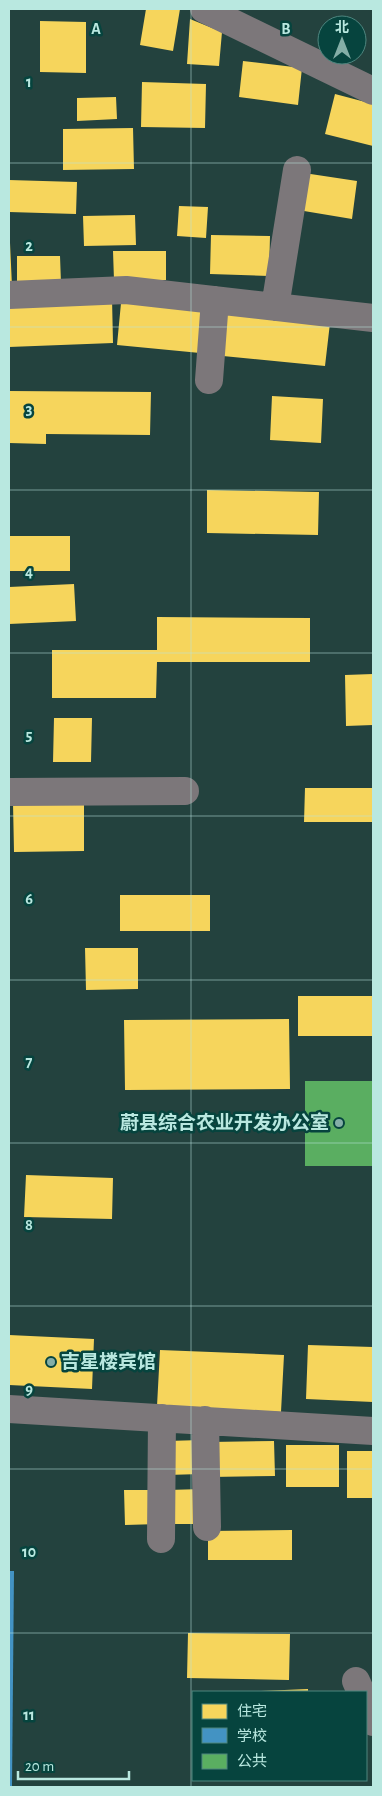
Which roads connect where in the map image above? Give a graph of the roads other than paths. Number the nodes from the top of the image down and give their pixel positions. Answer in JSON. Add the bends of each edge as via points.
{"nodes":[{"id":1,"x":204,"y":9,"type":"edge"},
{"id":2,"x":373,"y":91,"type":"edge"},
{"id":3,"x":297,"y":170,"type":"dead end"},
{"id":4,"x":9,"y":295,"type":"edge"},
{"id":5,"x":215,"y":300,"type":"junction"},
{"id":6,"x":275,"y":307,"type":"junction"},
{"id":7,"x":373,"y":318,"type":"edge"},
{"id":8,"x":209,"y":380,"type":"dead end"},
{"id":9,"x":185,"y":791,"type":"dead end"},
{"id":10,"x":9,"y":792,"type":"edge"},
{"id":11,"x":9,"y":1409,"type":"edge"},
{"id":12,"x":162,"y":1418,"type":"junction"},
{"id":13,"x":205,"y":1420,"type":"junction"},
{"id":14,"x":373,"y":1431,"type":"edge"},
{"id":15,"x":207,"y":1527,"type":"dead end"},
{"id":16,"x":161,"y":1539,"type":"dead end"},
{"id":17,"x":367,"y":1707,"type":"edge"},
{"id":18,"x":373,"y":1722,"type":"edge"}],
"edges":[{"from":1,"to":2,"type":"street"},
{"from":3,"to":6,"type":"street"},
{"from":4,"to":5,"type":"street","via":[[126,290]]},
{"from":5,"to":6,"type":"street"},
{"from":5,"to":8,"type":"street"},
{"from":6,"to":7,"type":"street"},
{"from":9,"to":10,"type":"street"},
{"from":11,"to":12,"type":"street"},
{"from":12,"to":13,"type":"street"},
{"from":12,"to":16,"type":"street"},
{"from":13,"to":14,"type":"street"},
{"from":13,"to":15,"type":"street"},
{"from":17,"to":18,"type":"street"}]}
